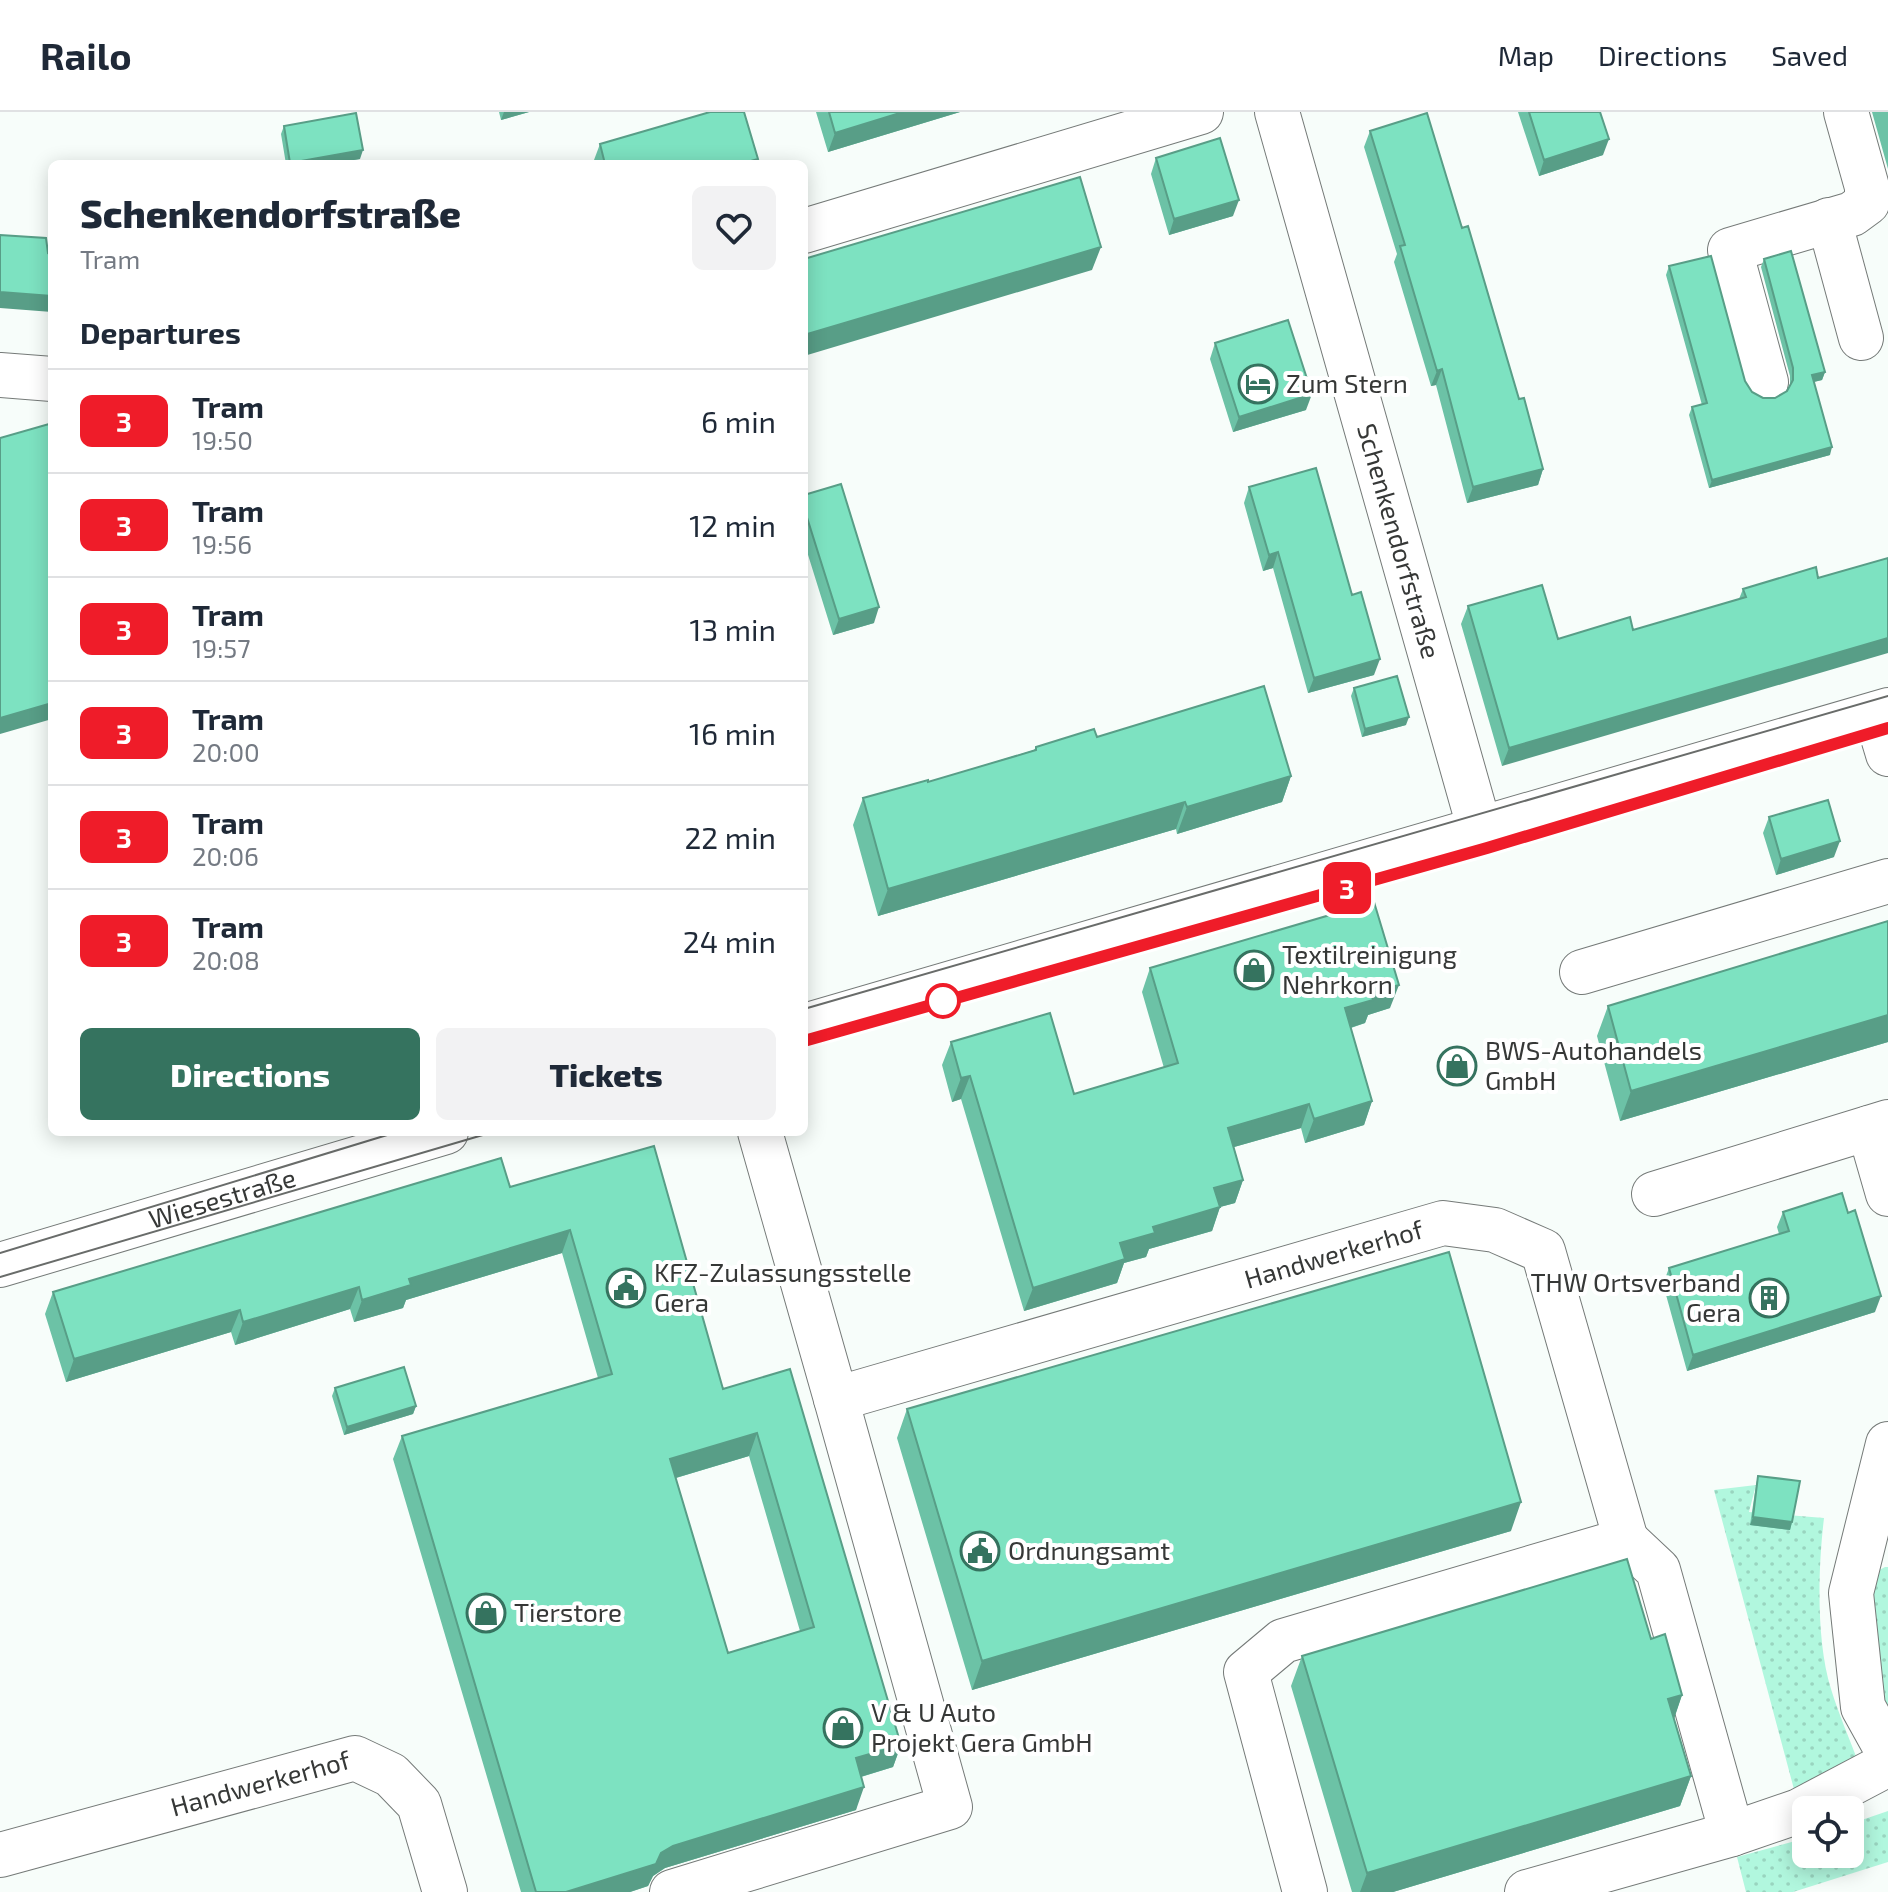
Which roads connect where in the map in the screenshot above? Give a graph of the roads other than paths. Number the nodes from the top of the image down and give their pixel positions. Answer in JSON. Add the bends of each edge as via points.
{"nodes":[{"id":1,"x":1201,"y":112,"type":"edge"},
{"id":2,"x":1277,"y":112,"type":"edge"},
{"id":3,"x":1846,"y":112,"type":"edge"},
{"id":4,"x":1829,"y":220,"type":"junction"},
{"id":5,"x":808,"y":230,"type":"edge"},
{"id":6,"x":1861,"y":338,"type":"dead end"},
{"id":7,"x":0,"y":375,"type":"edge"},
{"id":8,"x":48,"y":379,"type":"edge"},
{"id":9,"x":1766,"y":382,"type":"dead end"},
{"id":10,"x":1884,"y":726,"type":"edge"},
{"id":11,"x":1480,"y":830,"type":"junction"},
{"id":12,"x":1888,"y":881,"type":"edge"},
{"id":13,"x":1582,"y":972,"type":"dead end"},
{"id":14,"x":808,"y":1025,"type":"edge"},
{"id":15,"x":1878,"y":1125,"type":"edge"},
{"id":16,"x":433,"y":1136,"type":"edge"},
{"id":17,"x":761,"y":1136,"type":"edge"},
{"id":18,"x":1654,"y":1194,"type":"dead end"},
{"id":19,"x":1888,"y":1194,"type":"edge"},
{"id":20,"x":0,"y":1265,"type":"edge"},
{"id":21,"x":836,"y":1399,"type":"junction"},
{"id":22,"x":1888,"y":1444,"type":"edge"},
{"id":23,"x":1626,"y":1540,"type":"junction"},
{"id":24,"x":1877,"y":1541,"type":"edge"},
{"id":25,"x":1888,"y":1752,"type":"edge"},
{"id":26,"x":1888,"y":1764,"type":"edge"},
{"id":27,"x":1732,"y":1834,"type":"junction"},
{"id":28,"x":0,"y":1855,"type":"edge"},
{"id":29,"x":445,"y":1892,"type":"edge"},
{"id":30,"x":672,"y":1892,"type":"edge"},
{"id":31,"x":1305,"y":1892,"type":"edge"},
{"id":32,"x":1527,"y":1892,"type":"edge"}],
"edges":[{"from":1,"to":5,"type":"street"},
{"from":2,"to":11,"type":"street","name":"Schenkendorfstraße"},
{"from":3,"to":4,"type":"street","via":[[1867,203]]},
{"from":4,"to":6,"type":"street"},
{"from":4,"to":9,"type":"street","via":[[1730,250]]},
{"from":7,"to":8,"type":"street"},
{"from":10,"to":11,"type":"street"},
{"from":11,"to":14,"type":"street"},
{"from":12,"to":13,"type":"street"},
{"from":15,"to":18,"type":"street"},
{"from":15,"to":19,"type":"street"},
{"from":16,"to":20,"type":"street","name":"Wiesestraße"},
{"from":17,"to":21,"type":"street"},
{"from":21,"to":23,"type":"street","name":"Handwerkerhof","via":[[1422,1228],[1443,1223],[1495,1230],[1543,1251]]},
{"from":21,"to":30,"type":"street","via":[[953,1817]]},
{"from":22,"to":24,"type":"street"},
{"from":23,"to":27,"type":"street","via":[[1658,1570]]},
{"from":23,"to":31,"type":"street","via":[[1283,1641],[1246,1672]]},
{"from":24,"to":25,"type":"street","via":[[1851,1593],[1863,1707]]},
{"from":26,"to":27,"type":"street","via":[[1799,1811]]},
{"from":27,"to":32,"type":"street"},
{"from":28,"to":29,"type":"street","name":"Handwerkerhof","via":[[355,1758],[391,1775],[419,1804]]}]}
